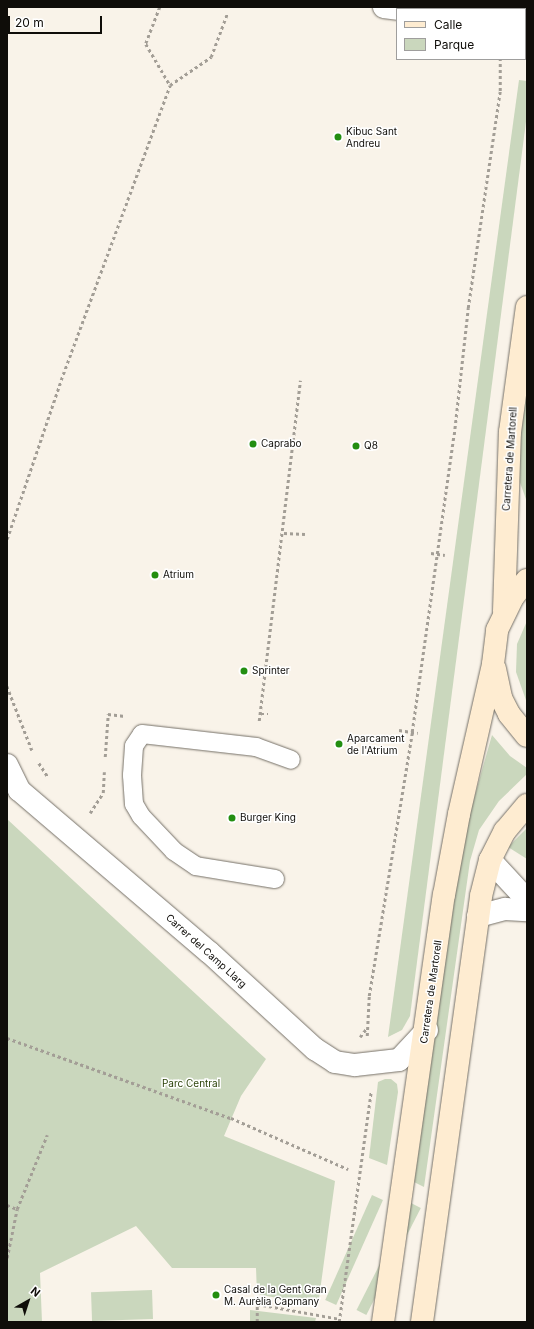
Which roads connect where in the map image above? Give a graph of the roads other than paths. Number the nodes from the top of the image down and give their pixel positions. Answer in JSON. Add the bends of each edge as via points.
{"nodes":[{"id":1,"x":384,"y":7,"type":"edge"},
{"id":2,"x":396,"y":9,"type":"edge"},
{"id":3,"x":527,"y":307,"type":"edge"},
{"id":4,"x":527,"y":580,"type":"edge"},
{"id":5,"x":504,"y":611,"type":"junction"},
{"id":6,"x":493,"y":664,"type":"junction"},
{"id":7,"x":527,"y":736,"type":"edge"},
{"id":8,"x":291,"y":760,"type":"dead end"},
{"id":9,"x":7,"y":765,"type":"edge"},
{"id":10,"x":527,"y":805,"type":"edge"},
{"id":11,"x":490,"y":860,"type":"junction"},
{"id":12,"x":275,"y":879,"type":"dead end"},
{"id":13,"x":527,"y":900,"type":"edge"},
{"id":14,"x":527,"y":910,"type":"edge"},
{"id":15,"x":478,"y":916,"type":"junction"},
{"id":16,"x":426,"y":1030,"type":"junction"},
{"id":17,"x":383,"y":1322,"type":"edge"},
{"id":18,"x":422,"y":1322,"type":"edge"}],
"edges":[{"from":1,"to":2,"type":"street"},
{"from":3,"to":5,"type":"main road","name":"Carretera de Martorell","via":[[510,432]]},
{"from":4,"to":5,"type":"main road","name":"Carretera de Martorell"},
{"from":5,"to":6,"type":"main road","name":"Carretera de Martorell","via":[[497,630]]},
{"from":6,"to":7,"type":"main road","name":"Carretera de Martorell","via":[[501,698],[508,714]]},
{"from":6,"to":16,"type":"main road","name":"Carretera de Martorell","via":[[452,851]]},
{"from":8,"to":12,"type":"lane","via":[[256,748],[142,734],[134,746],[134,804],[140,816],[174,851],[196,866]]},
{"from":9,"to":16,"type":"street","name":"Carrer del Camp Llarg","via":[[19,790],[210,952],[316,1049],[335,1062],[355,1065],[399,1060]]},
{"from":10,"to":11,"type":"main road","via":[[505,831]]},
{"from":11,"to":13,"type":"street"},
{"from":11,"to":15,"type":"main road"},
{"from":14,"to":15,"type":"street","via":[[505,909]]},
{"from":15,"to":18,"type":"main road"},
{"from":16,"to":17,"type":"main road","name":"Carretera de Martorell"}]}
